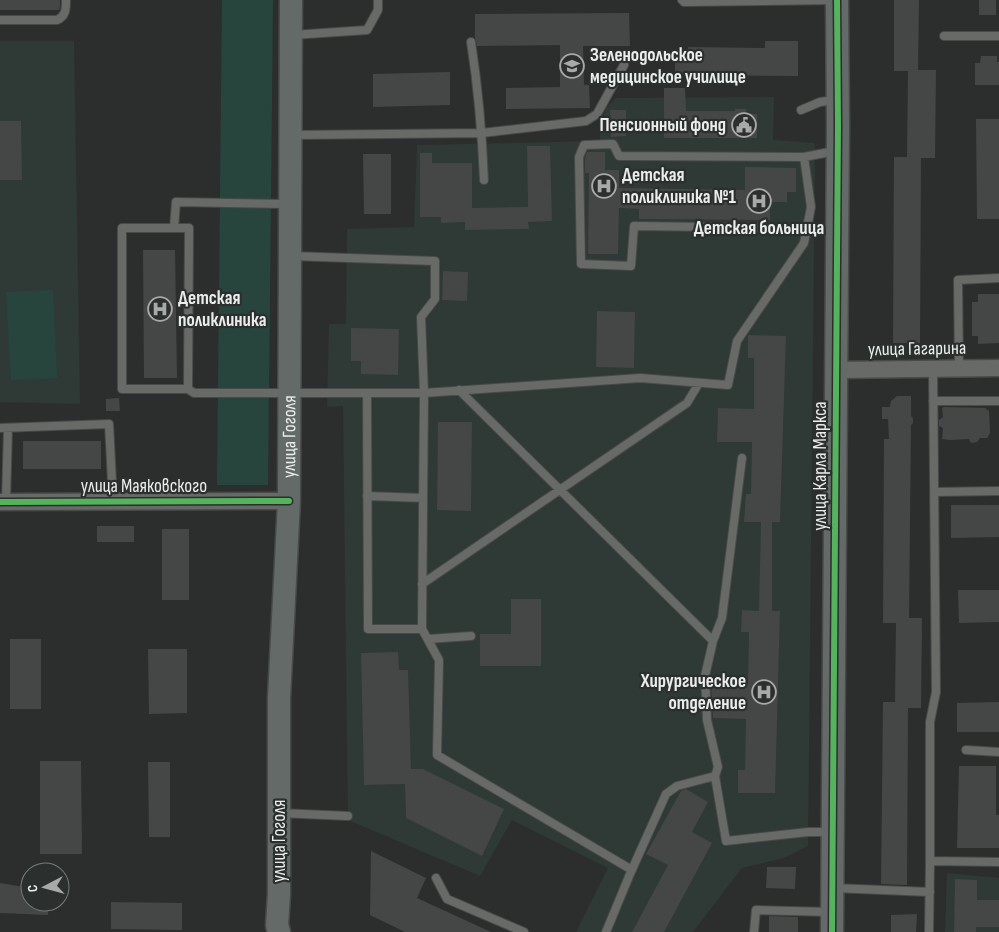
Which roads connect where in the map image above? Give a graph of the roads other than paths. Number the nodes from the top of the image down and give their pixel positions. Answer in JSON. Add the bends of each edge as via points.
{"nodes":[{"id":1,"x":66,"y":0,"type":"edge"},
{"id":2,"x":291,"y":0,"type":"edge"},
{"id":3,"x":378,"y":0,"type":"edge"},
{"id":4,"x":682,"y":0,"type":"edge"},
{"id":5,"x":837,"y":0,"type":"edge"},
{"id":6,"x":0,"y":20,"type":"edge"},
{"id":7,"x":291,"y":35,"type":"junction"},
{"id":8,"x":944,"y":36,"type":"dead end"},
{"id":9,"x":999,"y":36,"type":"edge"},
{"id":10,"x":471,"y":42,"type":"dead end"},
{"id":11,"x":624,"y":65,"type":"dead end"},
{"id":12,"x":837,"y":100,"type":"junction"},
{"id":13,"x":801,"y":110,"type":"dead end"},
{"id":14,"x":482,"y":133,"type":"junction"},
{"id":15,"x":291,"y":135,"type":"junction"},
{"id":16,"x":837,"y":150,"type":"junction"},
{"id":17,"x":804,"y":158,"type":"junction"},
{"id":18,"x":484,"y":180,"type":"dead end"},
{"id":19,"x":290,"y":204,"type":"junction"},
{"id":20,"x":174,"y":228,"type":"junction"},
{"id":21,"x":778,"y":228,"type":"dead end"},
{"id":22,"x":290,"y":256,"type":"junction"},
{"id":23,"x":999,"y":278,"type":"edge"},
{"id":24,"x":999,"y":368,"type":"edge"},
{"id":25,"x":932,"y":369,"type":"junction"},
{"id":26,"x":959,"y":369,"type":"junction"},
{"id":27,"x":836,"y":370,"type":"junction"},
{"id":28,"x":699,"y":383,"type":"junction"},
{"id":29,"x":188,"y":389,"type":"junction"},
{"id":30,"x":459,"y":390,"type":"junction"},
{"id":31,"x":290,"y":393,"type":"junction"},
{"id":32,"x":367,"y":393,"type":"junction"},
{"id":33,"x":424,"y":393,"type":"junction"},
{"id":34,"x":999,"y":401,"type":"edge"},
{"id":35,"x":933,"y":402,"type":"junction"},
{"id":36,"x":4,"y":428,"type":"edge"},
{"id":37,"x":742,"y":458,"type":"dead end"},
{"id":38,"x":560,"y":490,"type":"junction"},
{"id":39,"x":999,"y":491,"type":"edge"},
{"id":40,"x":934,"y":492,"type":"junction"},
{"id":41,"x":367,"y":496,"type":"junction"},
{"id":42,"x":423,"y":498,"type":"junction"},
{"id":43,"x":113,"y":501,"type":"junction"},
{"id":44,"x":289,"y":501,"type":"junction"},
{"id":45,"x":3,"y":502,"type":"edge"},
{"id":46,"x":422,"y":584,"type":"junction"},
{"id":47,"x":422,"y":629,"type":"junction"},
{"id":48,"x":471,"y":636,"type":"dead end"},
{"id":49,"x":428,"y":639,"type":"junction"},
{"id":50,"x":714,"y":641,"type":"junction"},
{"id":51,"x":966,"y":750,"type":"dead end"},
{"id":52,"x":999,"y":752,"type":"edge"},
{"id":53,"x":715,"y":776,"type":"junction"},
{"id":54,"x":279,"y":813,"type":"junction"},
{"id":55,"x":348,"y":816,"type":"dead end"},
{"id":56,"x":832,"y":832,"type":"junction"},
{"id":57,"x":930,"y":861,"type":"junction"},
{"id":58,"x":999,"y":862,"type":"edge"},
{"id":59,"x":632,"y":870,"type":"junction"},
{"id":60,"x":436,"y":878,"type":"dead end"},
{"id":61,"x":832,"y":888,"type":"junction"},
{"id":62,"x":930,"y":892,"type":"junction"},
{"id":63,"x":832,"y":922,"type":"edge"},
{"id":64,"x":279,"y":932,"type":"edge"},
{"id":65,"x":524,"y":932,"type":"edge"},
{"id":66,"x":606,"y":932,"type":"edge"},
{"id":67,"x":754,"y":932,"type":"edge"},
{"id":68,"x":929,"y":932,"type":"edge"}],
"edges":[{"from":1,"to":6,"type":"lane","via":[[66,12],[56,20]]},
{"from":2,"to":7,"type":"main road","name":"улица Гоголя"},
{"from":3,"to":7,"type":"lane","via":[[378,10],[368,30]]},
{"from":4,"to":5,"type":"lane"},
{"from":5,"to":12,"type":"main road","name":"улица Карла Маркса"},
{"from":7,"to":15,"type":"main road","name":"улица Гоголя"},
{"from":8,"to":9,"type":"lane"},
{"from":10,"to":14,"type":"lane"},
{"from":11,"to":14,"type":"lane","via":[[597,114],[586,121]]},
{"from":12,"to":13,"type":"lane","via":[[820,102]]},
{"from":12,"to":16,"type":"main road","name":"улица Карла Маркса"},
{"from":14,"to":15,"type":"lane"},
{"from":14,"to":18,"type":"lane"},
{"from":15,"to":19,"type":"main road","name":"улица Гоголя"},
{"from":16,"to":17,"type":"lane"},
{"from":16,"to":27,"type":"main road","name":"улица Карла Маркса"},
{"from":17,"to":21,"type":"lane","via":[[619,156],[613,144],[584,145],[580,156],[581,264],[631,266],[634,226]]},
{"from":17,"to":28,"type":"lane","via":[[811,207],[804,243],[737,341],[728,386]]},
{"from":19,"to":20,"type":"lane","via":[[176,202]]},
{"from":19,"to":22,"type":"main road","name":"улица Гоголя"},
{"from":20,"to":29,"type":"lane","via":[[189,228]]},
{"from":20,"to":29,"type":"lane","via":[[122,228],[122,389]]},
{"from":22,"to":31,"type":"main road","name":"улица Гоголя"},
{"from":22,"to":33,"type":"lane","via":[[434,261],[435,299],[421,317]]},
{"from":23,"to":26,"type":"lane","via":[[958,280]]},
{"from":24,"to":26,"type":"street","name":"улица Гагарина"},
{"from":25,"to":26,"type":"street","name":"улица Гагарина"},
{"from":25,"to":27,"type":"street","name":"улица Гагарина"},
{"from":25,"to":35,"type":"lane"},
{"from":27,"to":56,"type":"main road","name":"улица Карла Маркса"},
{"from":28,"to":30,"type":"lane","via":[[640,378]]},
{"from":28,"to":38,"type":"lane","via":[[687,403]]},
{"from":29,"to":31,"type":"lane","via":[[194,393]]},
{"from":30,"to":33,"type":"lane"},
{"from":30,"to":38,"type":"lane"},
{"from":31,"to":32,"type":"lane"},
{"from":31,"to":44,"type":"main road","name":"улица Гоголя"},
{"from":32,"to":33,"type":"lane"},
{"from":32,"to":41,"type":"lane"},
{"from":33,"to":42,"type":"lane"},
{"from":34,"to":35,"type":"lane"},
{"from":35,"to":40,"type":"lane"},
{"from":36,"to":43,"type":"lane","via":[[109,424]]},
{"from":36,"to":45,"type":"lane"},
{"from":37,"to":50,"type":"lane","via":[[722,618]]},
{"from":38,"to":46,"type":"lane"},
{"from":38,"to":50,"type":"lane"},
{"from":39,"to":40,"type":"lane"},
{"from":40,"to":57,"type":"lane","via":[[936,692],[930,722]]},
{"from":41,"to":42,"type":"lane"},
{"from":41,"to":47,"type":"lane","via":[[368,629]]},
{"from":42,"to":46,"type":"lane"},
{"from":43,"to":44,"type":"street","name":"улица Маяковского"},
{"from":43,"to":45,"type":"street","name":"улица Маяковского"},
{"from":44,"to":54,"type":"main road","name":"улица Гоголя","via":[[279,698]]},
{"from":46,"to":47,"type":"lane"},
{"from":47,"to":49,"type":"lane"},
{"from":48,"to":49,"type":"lane"},
{"from":49,"to":59,"type":"lane","via":[[439,660],[437,755]]},
{"from":50,"to":53,"type":"lane","via":[[706,676],[707,720],[718,767]]},
{"from":51,"to":52,"type":"lane"},
{"from":53,"to":56,"type":"lane","via":[[726,841]]},
{"from":53,"to":59,"type":"lane","via":[[678,786],[666,794]]},
{"from":54,"to":55,"type":"lane"},
{"from":54,"to":64,"type":"main road","name":"улица Гоголя"},
{"from":56,"to":61,"type":"main road","name":"улица Карла Маркса"},
{"from":57,"to":58,"type":"lane"},
{"from":57,"to":62,"type":"lane"},
{"from":59,"to":66,"type":"lane"},
{"from":60,"to":65,"type":"lane","via":[[447,898]]},
{"from":61,"to":62,"type":"lane"},
{"from":61,"to":63,"type":"main road","name":"улица Карла Маркса"},
{"from":62,"to":68,"type":"lane"},
{"from":63,"to":67,"type":"lane","via":[[756,910]]}]}
